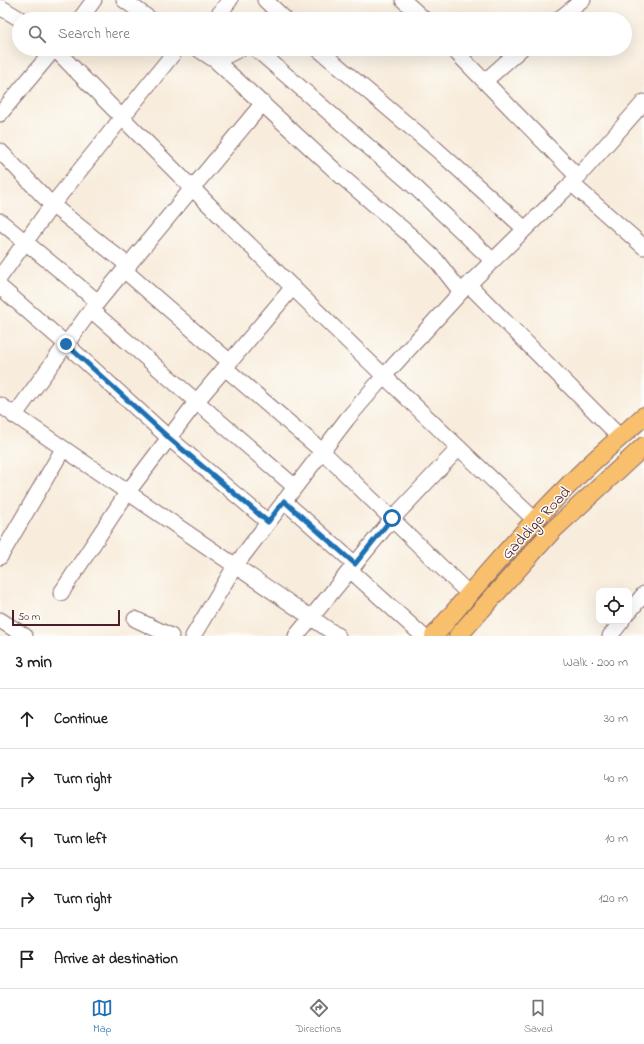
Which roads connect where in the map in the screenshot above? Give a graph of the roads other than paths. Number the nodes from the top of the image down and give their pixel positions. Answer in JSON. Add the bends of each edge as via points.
{"nodes":[{"id":1,"x":94,"y":0,"type":"edge"},
{"id":2,"x":124,"y":0,"type":"edge"},
{"id":3,"x":230,"y":0,"type":"edge"},
{"id":4,"x":265,"y":0,"type":"edge"},
{"id":5,"x":583,"y":0,"type":"edge"},
{"id":6,"x":410,"y":1,"type":"edge"},
{"id":7,"x":0,"y":7,"type":"edge"},
{"id":8,"x":85,"y":12,"type":"edge"},
{"id":9,"x":140,"y":12,"type":"edge"},
{"id":10,"x":221,"y":12,"type":"edge"},
{"id":11,"x":278,"y":12,"type":"edge"},
{"id":12,"x":419,"y":12,"type":"edge"},
{"id":13,"x":568,"y":12,"type":"edge"},
{"id":14,"x":12,"y":14,"type":"edge"},
{"id":15,"x":48,"y":56,"type":"edge"},
{"id":16,"x":61,"y":56,"type":"edge"},
{"id":17,"x":171,"y":56,"type":"edge"},
{"id":18,"x":208,"y":56,"type":"edge"},
{"id":19,"x":226,"y":56,"type":"edge"},
{"id":20,"x":264,"y":56,"type":"edge"},
{"id":21,"x":326,"y":56,"type":"edge"},
{"id":22,"x":460,"y":56,"type":"edge"},
{"id":23,"x":513,"y":56,"type":"edge"},
{"id":24,"x":216,"y":61,"type":"junction"},
{"id":25,"x":485,"y":81,"type":"junction"},
{"id":26,"x":644,"y":102,"type":"edge"},
{"id":27,"x":263,"y":103,"type":"junction"},
{"id":28,"x":0,"y":114,"type":"edge"},
{"id":29,"x":122,"y":118,"type":"junction"},
{"id":30,"x":0,"y":151,"type":"edge"},
{"id":31,"x":575,"y":180,"type":"junction"},
{"id":32,"x":193,"y":189,"type":"junction"},
{"id":33,"x":52,"y":204,"type":"junction"},
{"id":34,"x":0,"y":221,"type":"edge"},
{"id":35,"x":525,"y":229,"type":"junction"},
{"id":36,"x":26,"y":242,"type":"junction"},
{"id":37,"x":644,"y":247,"type":"edge"},
{"id":38,"x":493,"y":261,"type":"junction"},
{"id":39,"x":127,"y":268,"type":"junction"},
{"id":40,"x":0,"y":277,"type":"edge"},
{"id":41,"x":0,"y":287,"type":"edge"},
{"id":42,"x":292,"y":287,"type":"junction"},
{"id":43,"x":465,"y":289,"type":"junction"},
{"id":44,"x":95,"y":306,"type":"junction"},
{"id":45,"x":66,"y":344,"type":"junction"},
{"id":46,"x":227,"y":365,"type":"junction"},
{"id":47,"x":384,"y":376,"type":"junction"},
{"id":48,"x":197,"y":401,"type":"junction"},
{"id":49,"x":0,"y":405,"type":"edge"},
{"id":50,"x":14,"y":416,"type":"junction"},
{"id":51,"x":644,"y":416,"type":"edge"},
{"id":52,"x":620,"y":437,"type":"junction"},
{"id":53,"x":169,"y":438,"type":"junction"},
{"id":54,"x":644,"y":446,"type":"edge"},
{"id":55,"x":459,"y":448,"type":"junction"},
{"id":56,"x":63,"y":449,"type":"junction"},
{"id":57,"x":322,"y":451,"type":"junction"},
{"id":58,"x":295,"y":487,"type":"junction"},
{"id":59,"x":127,"y":493,"type":"junction"},
{"id":60,"x":284,"y":501,"type":"junction"},
{"id":61,"x":392,"y":518,"type":"junction"},
{"id":62,"x":535,"y":520,"type":"junction"},
{"id":63,"x":268,"y":522,"type":"junction"},
{"id":64,"x":0,"y":557,"type":"edge"},
{"id":65,"x":235,"y":566,"type":"junction"},
{"id":66,"x":353,"y":567,"type":"junction"},
{"id":67,"x":61,"y":593,"type":"dead end"},
{"id":68,"x":469,"y":594,"type":"junction"},
{"id":69,"x":644,"y":594,"type":"edge"},
{"id":70,"x":632,"y":608,"type":"edge"},
{"id":71,"x":310,"y":617,"type":"junction"},
{"id":72,"x":135,"y":619,"type":"dead end"},
{"id":73,"x":0,"y":620,"type":"edge"},
{"id":74,"x":620,"y":624,"type":"edge"},
{"id":75,"x":25,"y":636,"type":"edge"},
{"id":76,"x":171,"y":636,"type":"edge"},
{"id":77,"x":193,"y":636,"type":"edge"},
{"id":78,"x":296,"y":636,"type":"edge"},
{"id":79,"x":338,"y":636,"type":"edge"},
{"id":80,"x":423,"y":636,"type":"edge"},
{"id":81,"x":434,"y":636,"type":"edge"},
{"id":82,"x":458,"y":636,"type":"edge"},
{"id":83,"x":610,"y":636,"type":"edge"}],
"edges":[{"from":1,"to":8,"type":"street"},
{"from":2,"to":9,"type":"street"},
{"from":3,"to":10,"type":"street"},
{"from":4,"to":11,"type":"street"},
{"from":5,"to":13,"type":"street"},
{"from":6,"to":12,"type":"street"},
{"from":7,"to":14,"type":"street"},
{"from":15,"to":28,"type":"street"},
{"from":16,"to":29,"type":"street"},
{"from":17,"to":29,"type":"street"},
{"from":18,"to":24,"type":"street"},
{"from":19,"to":24,"type":"street"},
{"from":20,"to":38,"type":"street","via":[[416,188]]},
{"from":21,"to":35,"type":"street"},
{"from":22,"to":25,"type":"street"},
{"from":23,"to":25,"type":"street"},
{"from":24,"to":27,"type":"street"},
{"from":25,"to":31,"type":"street"},
{"from":26,"to":31,"type":"street"},
{"from":27,"to":32,"type":"street"},
{"from":27,"to":43,"type":"street","via":[[341,176],[411,236]]},
{"from":29,"to":32,"type":"street"},
{"from":29,"to":33,"type":"street"},
{"from":30,"to":33,"type":"street"},
{"from":31,"to":35,"type":"street"},
{"from":31,"to":37,"type":"street"},
{"from":32,"to":39,"type":"street"},
{"from":32,"to":42,"type":"street"},
{"from":33,"to":36,"type":"street"},
{"from":33,"to":39,"type":"street"},
{"from":34,"to":36,"type":"street"},
{"from":35,"to":38,"type":"street"},
{"from":36,"to":40,"type":"street"},
{"from":36,"to":44,"type":"street"},
{"from":38,"to":43,"type":"street"},
{"from":39,"to":44,"type":"street"},
{"from":39,"to":46,"type":"street"},
{"from":41,"to":45,"type":"street"},
{"from":42,"to":46,"type":"street"},
{"from":42,"to":47,"type":"street"},
{"from":43,"to":47,"type":"street"},
{"from":43,"to":52,"type":"street"},
{"from":44,"to":45,"type":"street"},
{"from":44,"to":48,"type":"street"},
{"from":45,"to":50,"type":"street"},
{"from":45,"to":53,"type":"street"},
{"from":46,"to":48,"type":"street"},
{"from":46,"to":57,"type":"street"},
{"from":47,"to":55,"type":"street"},
{"from":47,"to":57,"type":"street"},
{"from":48,"to":53,"type":"street"},
{"from":48,"to":58,"type":"street"},
{"from":49,"to":50,"type":"street"},
{"from":50,"to":56,"type":"street"},
{"from":51,"to":52,"type":"main road","name":"Gaddige Road"},
{"from":52,"to":62,"type":"main road","name":"Gaddige Road"},
{"from":53,"to":59,"type":"street"},
{"from":53,"to":63,"type":"street"},
{"from":54,"to":82,"type":"main road","name":"Gaddige Road","via":[[552,531]]},
{"from":55,"to":61,"type":"street"},
{"from":55,"to":62,"type":"street"},
{"from":56,"to":59,"type":"street"},
{"from":56,"to":64,"type":"street"},
{"from":57,"to":58,"type":"street"},
{"from":57,"to":61,"type":"street"},
{"from":58,"to":60,"type":"street"},
{"from":59,"to":65,"type":"street"},
{"from":59,"to":67,"type":"street"},
{"from":60,"to":63,"type":"street"},
{"from":60,"to":66,"type":"street"},
{"from":61,"to":66,"type":"street"},
{"from":61,"to":68,"type":"street"},
{"from":62,"to":68,"type":"main road","name":"Gaddige Road"},
{"from":63,"to":65,"type":"street"},
{"from":65,"to":71,"type":"street"},
{"from":65,"to":77,"type":"street"},
{"from":66,"to":71,"type":"street"},
{"from":66,"to":80,"type":"street"},
{"from":68,"to":81,"type":"main road","name":"Gaddige Road"},
{"from":69,"to":70,"type":"street"},
{"from":71,"to":78,"type":"street"},
{"from":71,"to":79,"type":"street"},
{"from":72,"to":76,"type":"street"},
{"from":73,"to":75,"type":"street"},
{"from":74,"to":83,"type":"street"}]}
